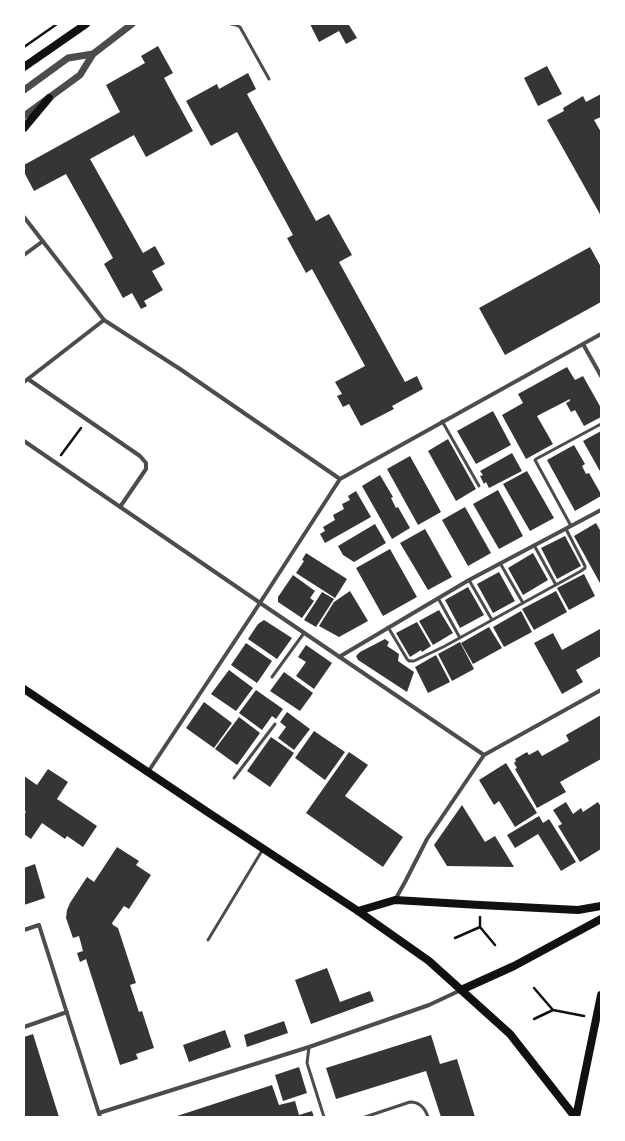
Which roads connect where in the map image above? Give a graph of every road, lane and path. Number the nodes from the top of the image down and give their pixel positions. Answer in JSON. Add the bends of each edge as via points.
{"nodes":[{"id":1,"x":57,"y":24,"type":"edge"},
{"id":2,"x":86,"y":24,"type":"edge"},
{"id":3,"x":132,"y":24,"type":"edge"},
{"id":4,"x":231,"y":24,"type":"edge"},
{"id":5,"x":24,"y":48,"type":"edge"},
{"id":6,"x":93,"y":54,"type":"junction"},
{"id":7,"x":24,"y":67,"type":"edge"},
{"id":8,"x":269,"y":79,"type":"dead end"},
{"id":9,"x":24,"y":90,"type":"edge"},
{"id":10,"x":49,"y":98,"type":"junction"},
{"id":11,"x":24,"y":116,"type":"edge"},
{"id":12,"x":24,"y":128,"type":"edge"},
{"id":13,"x":24,"y":217,"type":"edge"},
{"id":14,"x":43,"y":241,"type":"junction"},
{"id":15,"x":24,"y":255,"type":"edge"},
{"id":16,"x":104,"y":320,"type":"junction"},
{"id":17,"x":601,"y":334,"type":"edge"},
{"id":18,"x":583,"y":344,"type":"junction"},
{"id":19,"x":601,"y":376,"type":"edge"},
{"id":20,"x":26,"y":380,"type":"edge"},
{"id":21,"x":87,"y":420,"type":"junction"},
{"id":22,"x":442,"y":421,"type":"junction"},
{"id":23,"x":601,"y":424,"type":"edge"},
{"id":24,"x":24,"y":441,"type":"edge"},
{"id":25,"x":55,"y":463,"type":"junction"},
{"id":26,"x":340,"y":479,"type":"junction"},
{"id":27,"x":479,"y":486,"type":"dead end"},
{"id":28,"x":120,"y":507,"type":"junction"},
{"id":29,"x":601,"y":510,"type":"edge"},
{"id":30,"x":571,"y":526,"type":"junction"},
{"id":31,"x":566,"y":529,"type":"junction"},
{"id":32,"x":534,"y":545,"type":"junction"},
{"id":33,"x":500,"y":563,"type":"junction"},
{"id":34,"x":469,"y":580,"type":"junction"},
{"id":35,"x":556,"y":585,"type":"junction"},
{"id":36,"x":438,"y":598,"type":"junction"},
{"id":37,"x":260,"y":603,"type":"junction"},
{"id":38,"x":523,"y":603,"type":"junction"},
{"id":39,"x":492,"y":620,"type":"junction"},
{"id":40,"x":388,"y":627,"type":"junction"},
{"id":41,"x":304,"y":633,"type":"junction"},
{"id":42,"x":460,"y":638,"type":"junction"},
{"id":43,"x":339,"y":657,"type":"junction"},
{"id":44,"x":272,"y":677,"type":"dead end"},
{"id":45,"x":24,"y":689,"type":"edge"},
{"id":46,"x":601,"y":690,"type":"edge"},
{"id":47,"x":275,"y":724,"type":"dead end"},
{"id":48,"x":484,"y":755,"type":"junction"},
{"id":49,"x":148,"y":772,"type":"junction"},
{"id":50,"x":234,"y":778,"type":"dead end"},
{"id":51,"x":263,"y":849,"type":"junction"},
{"id":52,"x":394,"y":900,"type":"junction"},
{"id":53,"x":601,"y":906,"type":"edge"},
{"id":54,"x":358,"y":911,"type":"junction"},
{"id":55,"x":480,"y":912,"type":"dead end"},
{"id":56,"x":601,"y":919,"type":"edge"},
{"id":57,"x":480,"y":927,"type":"junction"},
{"id":58,"x":24,"y":930,"type":"edge"},
{"id":59,"x":455,"y":938,"type":"dead end"},
{"id":60,"x":208,"y":940,"type":"dead end"},
{"id":61,"x":495,"y":945,"type":"dead end"},
{"id":62,"x":534,"y":988,"type":"dead end"},
{"id":63,"x":461,"y":990,"type":"junction"},
{"id":64,"x":601,"y":995,"type":"edge"},
{"id":65,"x":553,"y":1010,"type":"junction"},
{"id":66,"x":68,"y":1012,"type":"junction"},
{"id":67,"x":590,"y":1018,"type":"dead end"},
{"id":68,"x":534,"y":1019,"type":"dead end"},
{"id":69,"x":24,"y":1027,"type":"edge"},
{"id":70,"x":309,"y":1047,"type":"junction"},
{"id":71,"x":100,"y":1115,"type":"edge"},
{"id":72,"x":324,"y":1117,"type":"edge"},
{"id":73,"x":365,"y":1117,"type":"edge"},
{"id":74,"x":428,"y":1117,"type":"edge"},
{"id":75,"x":575,"y":1117,"type":"edge"}],
"edges":[{"from":1,"to":5,"type":"path"},
{"from":2,"to":7,"type":"main road"},
{"from":3,"to":6,"type":"street"},
{"from":4,"to":8,"type":"lane","via":[[240,27]]},
{"from":6,"to":9,"type":"street","via":[[68,58]]},
{"from":6,"to":10,"type":"street","via":[[80,75]]},
{"from":10,"to":11,"type":"street"},
{"from":10,"to":12,"type":"main road"},
{"from":13,"to":14,"type":"street"},
{"from":14,"to":15,"type":"street"},
{"from":14,"to":16,"type":"street"},
{"from":16,"to":20,"type":"street"},
{"from":16,"to":26,"type":"street"},
{"from":17,"to":18,"type":"street"},
{"from":18,"to":19,"type":"street"},
{"from":18,"to":22,"type":"street"},
{"from":20,"to":21,"type":"street"},
{"from":21,"to":25,"type":"path"},
{"from":21,"to":28,"type":"street","via":[[140,456],[146,463],[146,469]]},
{"from":22,"to":26,"type":"street"},
{"from":22,"to":27,"type":"lane"},
{"from":23,"to":30,"type":"lane","via":[[535,460]]},
{"from":24,"to":25,"type":"street"},
{"from":25,"to":28,"type":"street"},
{"from":26,"to":37,"type":"street"},
{"from":28,"to":37,"type":"street"},
{"from":29,"to":30,"type":"street"},
{"from":30,"to":31,"type":"street"},
{"from":31,"to":32,"type":"street"},
{"from":31,"to":35,"type":"lane","via":[[585,568]]},
{"from":32,"to":33,"type":"street"},
{"from":32,"to":35,"type":"lane"},
{"from":33,"to":34,"type":"street"},
{"from":33,"to":38,"type":"lane"},
{"from":34,"to":36,"type":"street"},
{"from":34,"to":39,"type":"lane"},
{"from":35,"to":38,"type":"lane"},
{"from":36,"to":40,"type":"street"},
{"from":36,"to":42,"type":"lane"},
{"from":37,"to":41,"type":"street"},
{"from":37,"to":49,"type":"street"},
{"from":38,"to":39,"type":"lane"},
{"from":39,"to":42,"type":"lane"},
{"from":40,"to":42,"type":"lane","via":[[409,662]]},
{"from":40,"to":43,"type":"street"},
{"from":41,"to":43,"type":"street"},
{"from":41,"to":44,"type":"lane"},
{"from":43,"to":48,"type":"street"},
{"from":45,"to":49,"type":"main road"},
{"from":46,"to":48,"type":"street"},
{"from":47,"to":50,"type":"lane"},
{"from":48,"to":52,"type":"street","via":[[427,839]]},
{"from":49,"to":51,"type":"main road"},
{"from":51,"to":54,"type":"main road"},
{"from":51,"to":60,"type":"lane"},
{"from":52,"to":53,"type":"main road","via":[[578,910]]},
{"from":52,"to":54,"type":"main road"},
{"from":54,"to":63,"type":"main road","via":[[429,961]]},
{"from":55,"to":57,"type":"path"},
{"from":56,"to":63,"type":"main road","via":[[514,966]]},
{"from":57,"to":59,"type":"path"},
{"from":57,"to":61,"type":"path"},
{"from":58,"to":66,"type":"street","via":[[40,925]]},
{"from":62,"to":65,"type":"path"},
{"from":63,"to":70,"type":"street","via":[[429,1005]]},
{"from":63,"to":75,"type":"main road","via":[[510,1034]]},
{"from":64,"to":75,"type":"main road"},
{"from":65,"to":67,"type":"path"},
{"from":65,"to":68,"type":"path"},
{"from":66,"to":69,"type":"street"},
{"from":66,"to":71,"type":"street"},
{"from":70,"to":71,"type":"street"},
{"from":70,"to":72,"type":"lane","via":[[307,1063]]},
{"from":73,"to":74,"type":"lane","via":[[416,1102]]}]}
